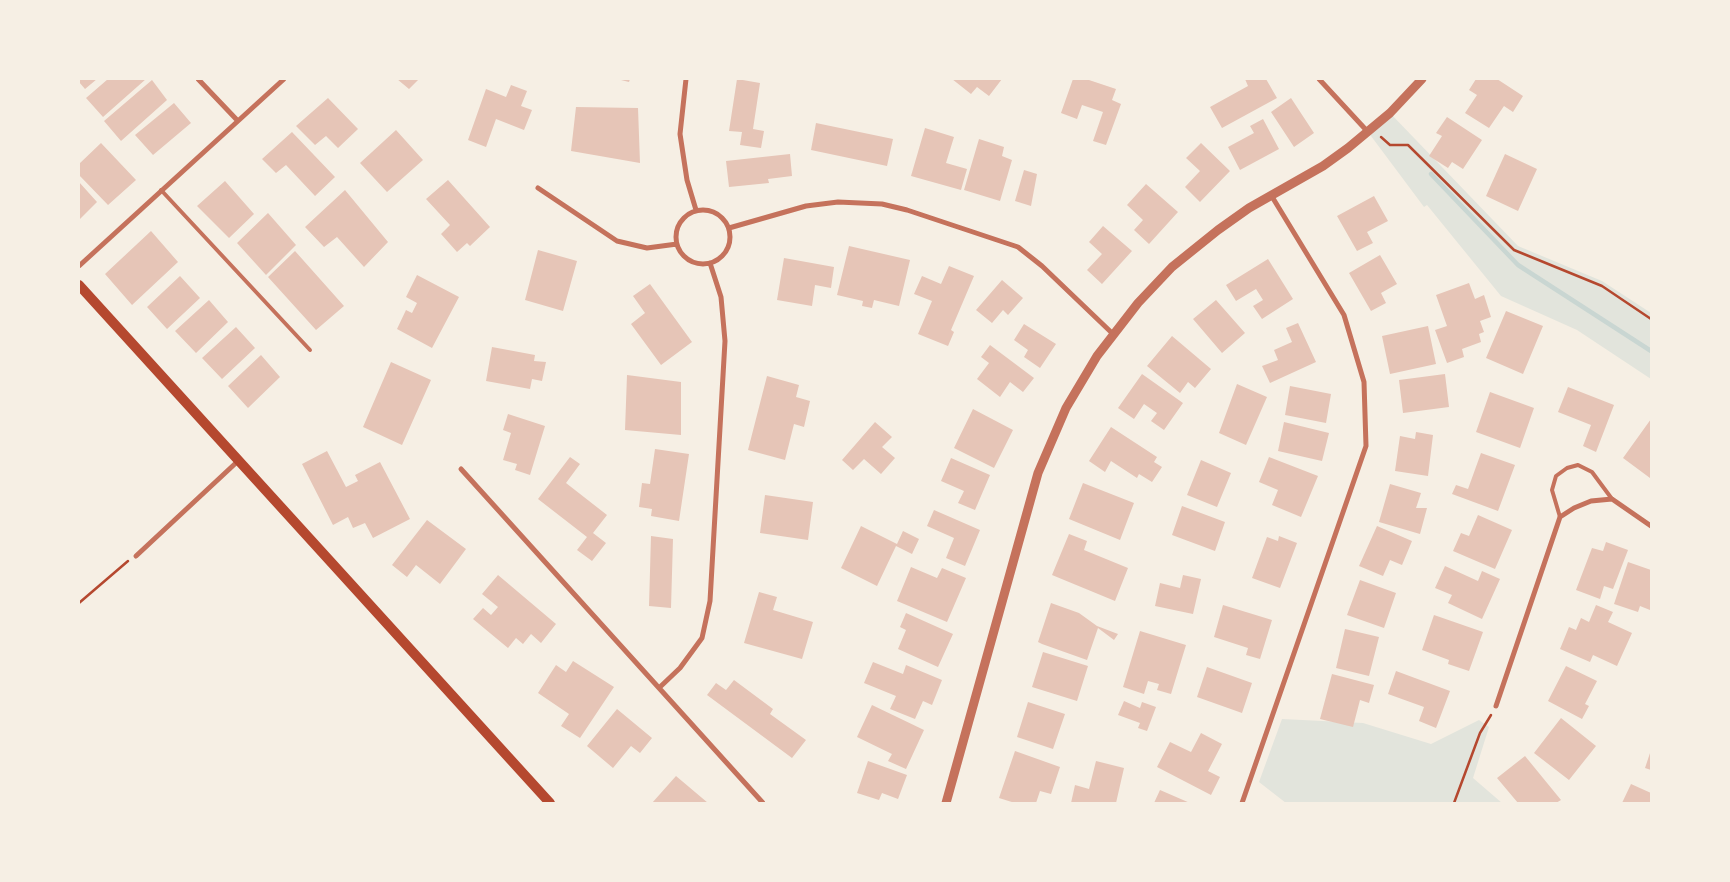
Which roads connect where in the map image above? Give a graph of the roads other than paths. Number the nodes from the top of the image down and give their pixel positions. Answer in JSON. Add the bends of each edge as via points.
{"nodes":[{"id":1,"x":198,"y":79,"type":"edge"},
{"id":2,"x":284,"y":79,"type":"edge"},
{"id":3,"x":686,"y":79,"type":"edge"},
{"id":4,"x":1319,"y":79,"type":"edge"},
{"id":5,"x":1422,"y":79,"type":"edge"},
{"id":6,"x":237,"y":120,"type":"junction"},
{"id":7,"x":1370,"y":130,"type":"junction"},
{"id":8,"x":538,"y":188,"type":"dead end"},
{"id":9,"x":161,"y":190,"type":"junction"},
{"id":10,"x":1272,"y":195,"type":"junction"},
{"id":11,"x":696,"y":210,"type":"junction"},
{"id":12,"x":729,"y":228,"type":"junction"},
{"id":13,"x":677,"y":244,"type":"junction"},
{"id":14,"x":710,"y":263,"type":"junction"},
{"id":15,"x":79,"y":266,"type":"edge"},
{"id":16,"x":79,"y":285,"type":"edge"},
{"id":17,"x":1113,"y":334,"type":"junction"},
{"id":18,"x":310,"y":350,"type":"dead end"},
{"id":19,"x":238,"y":461,"type":"junction"},
{"id":20,"x":461,"y":469,"type":"dead end"},
{"id":21,"x":1612,"y":498,"type":"junction"},
{"id":22,"x":1560,"y":517,"type":"junction"},
{"id":23,"x":1651,"y":526,"type":"edge"},
{"id":24,"x":136,"y":556,"type":"road end"},
{"id":25,"x":660,"y":687,"type":"junction"},
{"id":26,"x":1496,"y":706,"type":"road end"},
{"id":27,"x":550,"y":803,"type":"edge"},
{"id":28,"x":764,"y":803,"type":"edge"},
{"id":29,"x":946,"y":803,"type":"edge"},
{"id":30,"x":1242,"y":803,"type":"edge"}],
"edges":[{"from":1,"to":6,"type":"street"},
{"from":2,"to":6,"type":"street"},
{"from":3,"to":11,"type":"street","via":[[680,134],[687,180]]},
{"from":4,"to":7,"type":"street"},
{"from":5,"to":7,"type":"street"},
{"from":6,"to":9,"type":"street"},
{"from":7,"to":10,"type":"street","via":[[1323,166]]},
{"from":8,"to":13,"type":"street","via":[[617,242],[647,248]]},
{"from":9,"to":15,"type":"street"},
{"from":9,"to":18,"type":"lane"},
{"from":10,"to":17,"type":"street","via":[[1218,230],[1172,267]]},
{"from":10,"to":30,"type":"street","via":[[1344,315],[1364,382],[1366,446]]},
{"from":11,"to":12,"type":"street","via":[[716,213]]},
{"from":11,"to":13,"type":"street","via":[[681,221],[676,232]]},
{"from":12,"to":14,"type":"street","via":[[731,239],[727,250]]},
{"from":12,"to":17,"type":"street","via":[[806,206],[838,202],[882,204],[907,210],[1018,247]]},
{"from":13,"to":14,"type":"street","via":[[687,259],[698,264]]},
{"from":14,"to":25,"type":"street","via":[[721,297],[725,341],[710,601],[702,638],[680,668]]},
{"from":16,"to":19,"type":"main road"},
{"from":17,"to":29,"type":"street","via":[[1066,408],[1038,473]]},
{"from":19,"to":24,"type":"street"},
{"from":19,"to":27,"type":"main road"},
{"from":20,"to":25,"type":"street"},
{"from":21,"to":22,"type":"street","via":[[1592,501]]},
{"from":21,"to":22,"type":"lane","via":[[1592,472],[1578,465],[1568,468],[1556,476],[1552,490]]},
{"from":21,"to":23,"type":"street"},
{"from":22,"to":26,"type":"street"},
{"from":25,"to":28,"type":"street"}]}
